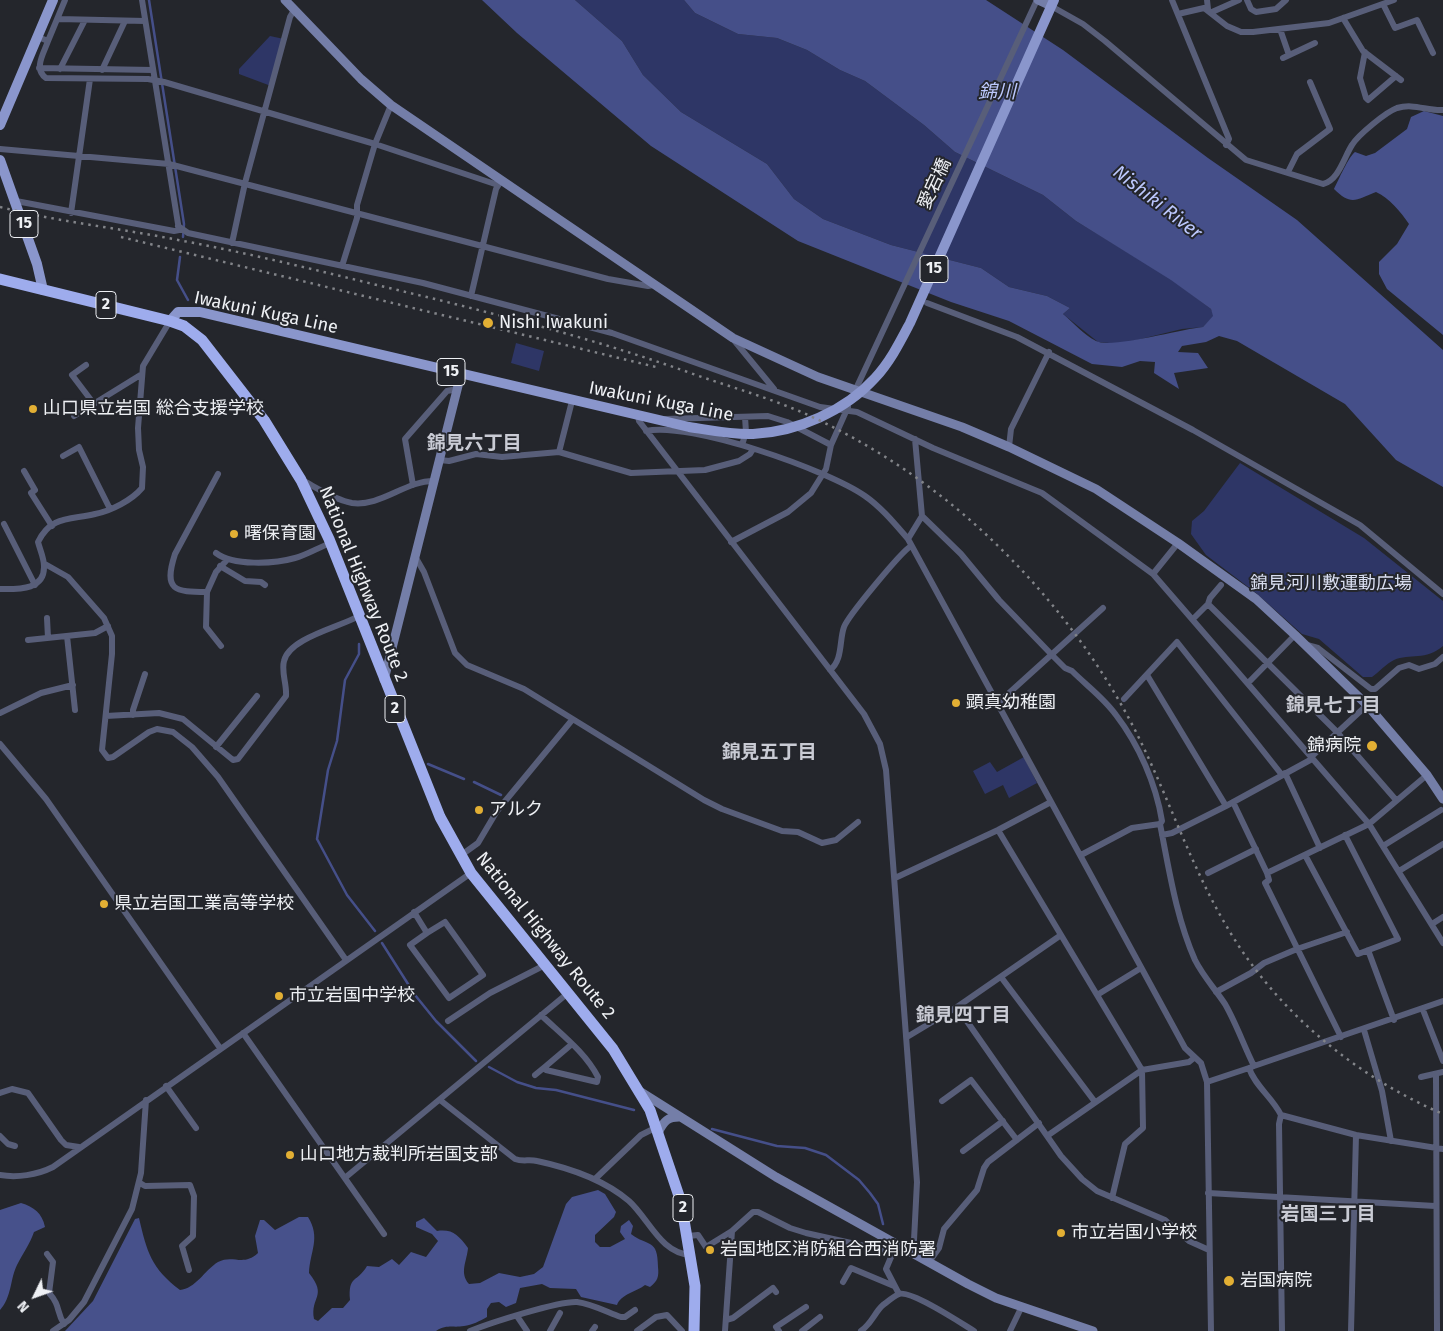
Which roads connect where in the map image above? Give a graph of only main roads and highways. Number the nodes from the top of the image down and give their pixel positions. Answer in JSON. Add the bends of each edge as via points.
{"nodes":[{"id":1,"x":53,"y":0,"type":"edge"},
{"id":2,"x":1051,"y":7,"type":"edge"},
{"id":3,"x":0,"y":125,"type":"edge"},
{"id":4,"x":1,"y":166,"type":"edge"},
{"id":5,"x":0,"y":279,"type":"edge"},
{"id":6,"x":43,"y":290,"type":"junction"},
{"id":7,"x":170,"y":320,"type":"junction"},
{"id":8,"x":694,"y":1331,"type":"edge"}],
"edges":[{"from":1,"to":3,"type":"main road"},
{"from":2,"to":7,"type":"main road","name":"Iwakuni Kuga Line","number":"15","via":[[895,351],[880,372],[856,395],[815,420],[774,432],[736,434],[572,401],[200,312],[178,312]]},
{"from":4,"to":6,"type":"main road","number":"15","via":[[16,201]]},
{"from":5,"to":6,"type":"highway","name":"National Highway Route 2","number":"2"},
{"from":6,"to":7,"type":"highway","name":"National Highway Route 2","number":"2"},
{"from":7,"to":8,"type":"highway","name":"National Highway Route 2","number":"2","via":[[202,340],[264,420],[301,480],[331,543],[440,818],[460,856],[613,1049],[641,1092],[658,1129],[682,1202],[695,1286]]}]}
